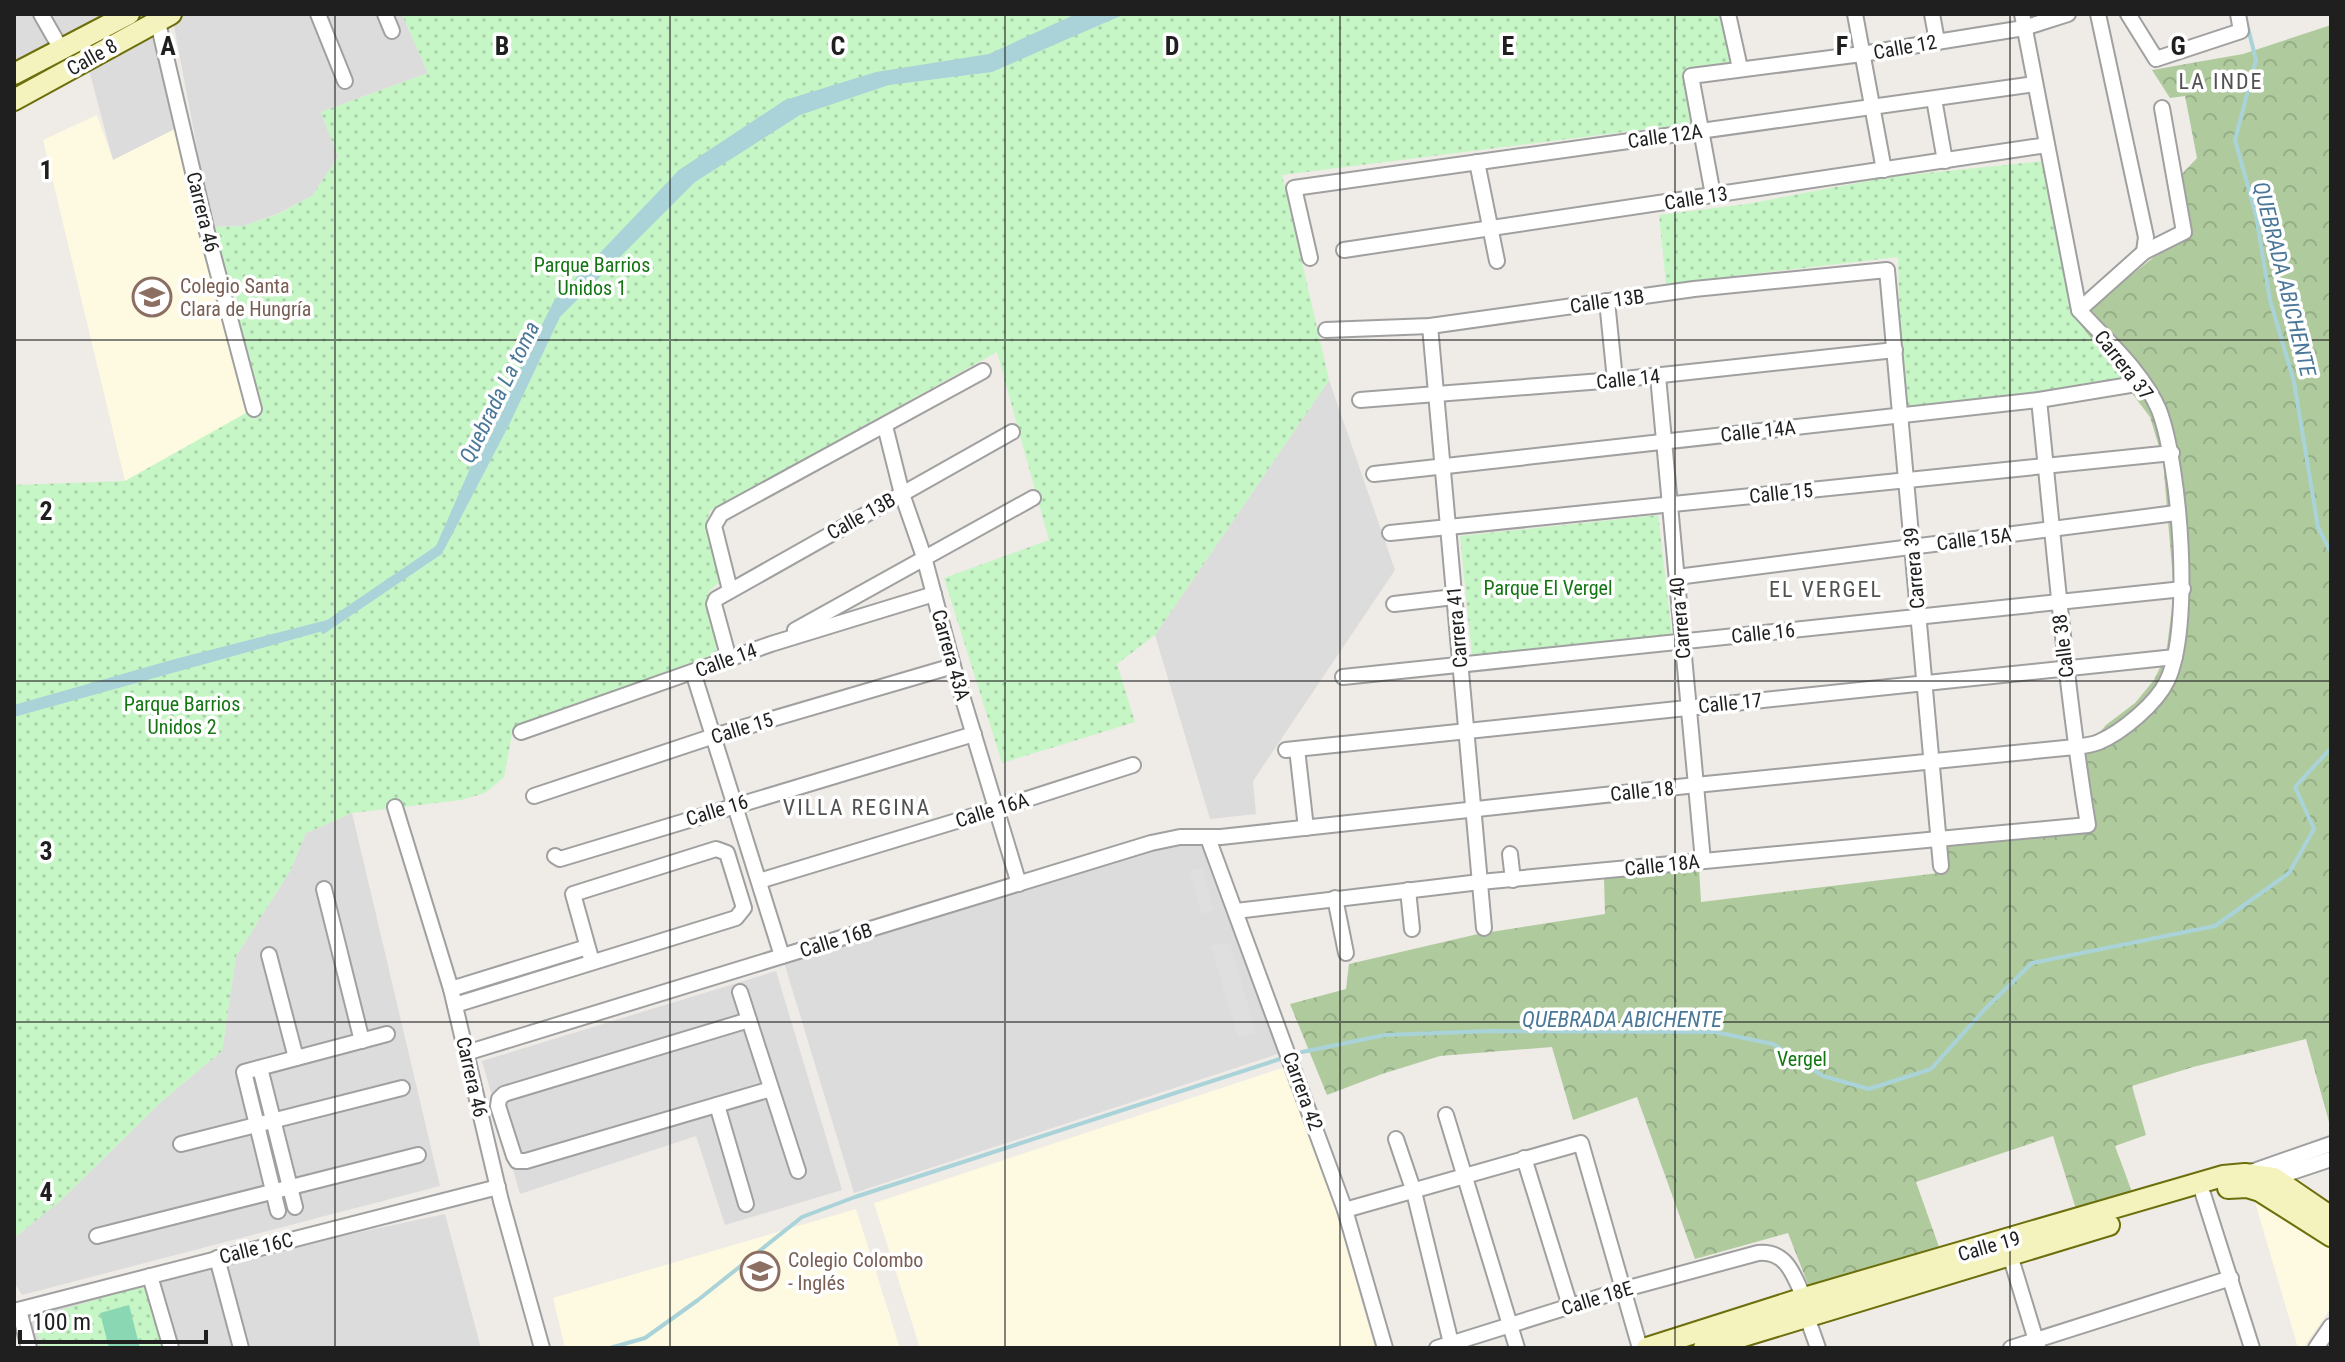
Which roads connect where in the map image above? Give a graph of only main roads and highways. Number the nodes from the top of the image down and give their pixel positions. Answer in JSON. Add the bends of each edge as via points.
{"nodes":[{"id":1,"x":129,"y":14,"type":"edge"},
{"id":2,"x":161,"y":16,"type":"edge"},
{"id":3,"x":14,"y":74,"type":"edge"},
{"id":4,"x":14,"y":100,"type":"edge"},
{"id":5,"x":2246,"y":1181,"type":"junction"},
{"id":6,"x":2331,"y":1217,"type":"edge"},
{"id":7,"x":2331,"y":1236,"type":"edge"},
{"id":8,"x":1806,"y":1307,"type":"junction"},
{"id":9,"x":1647,"y":1348,"type":"edge"},
{"id":10,"x":1704,"y":1348,"type":"edge"}],
"edges":[{"from":1,"to":3,"type":"main road","name":"Calle 8"},
{"from":2,"to":4,"type":"main road","name":"Calle 8"},
{"from":5,"to":6,"type":"main road","via":[[2274,1178]]},
{"from":5,"to":7,"type":"main road"},
{"from":5,"to":8,"type":"main road","name":"Calle 19","via":[[2010,1255]]},
{"from":5,"to":8,"type":"main road","name":"Calle 19","via":[[2223,1176],[2193,1184]]},
{"from":8,"to":9,"type":"main road","name":"Calle 19"},
{"from":8,"to":10,"type":"main road","name":"Calle 19"}]}
